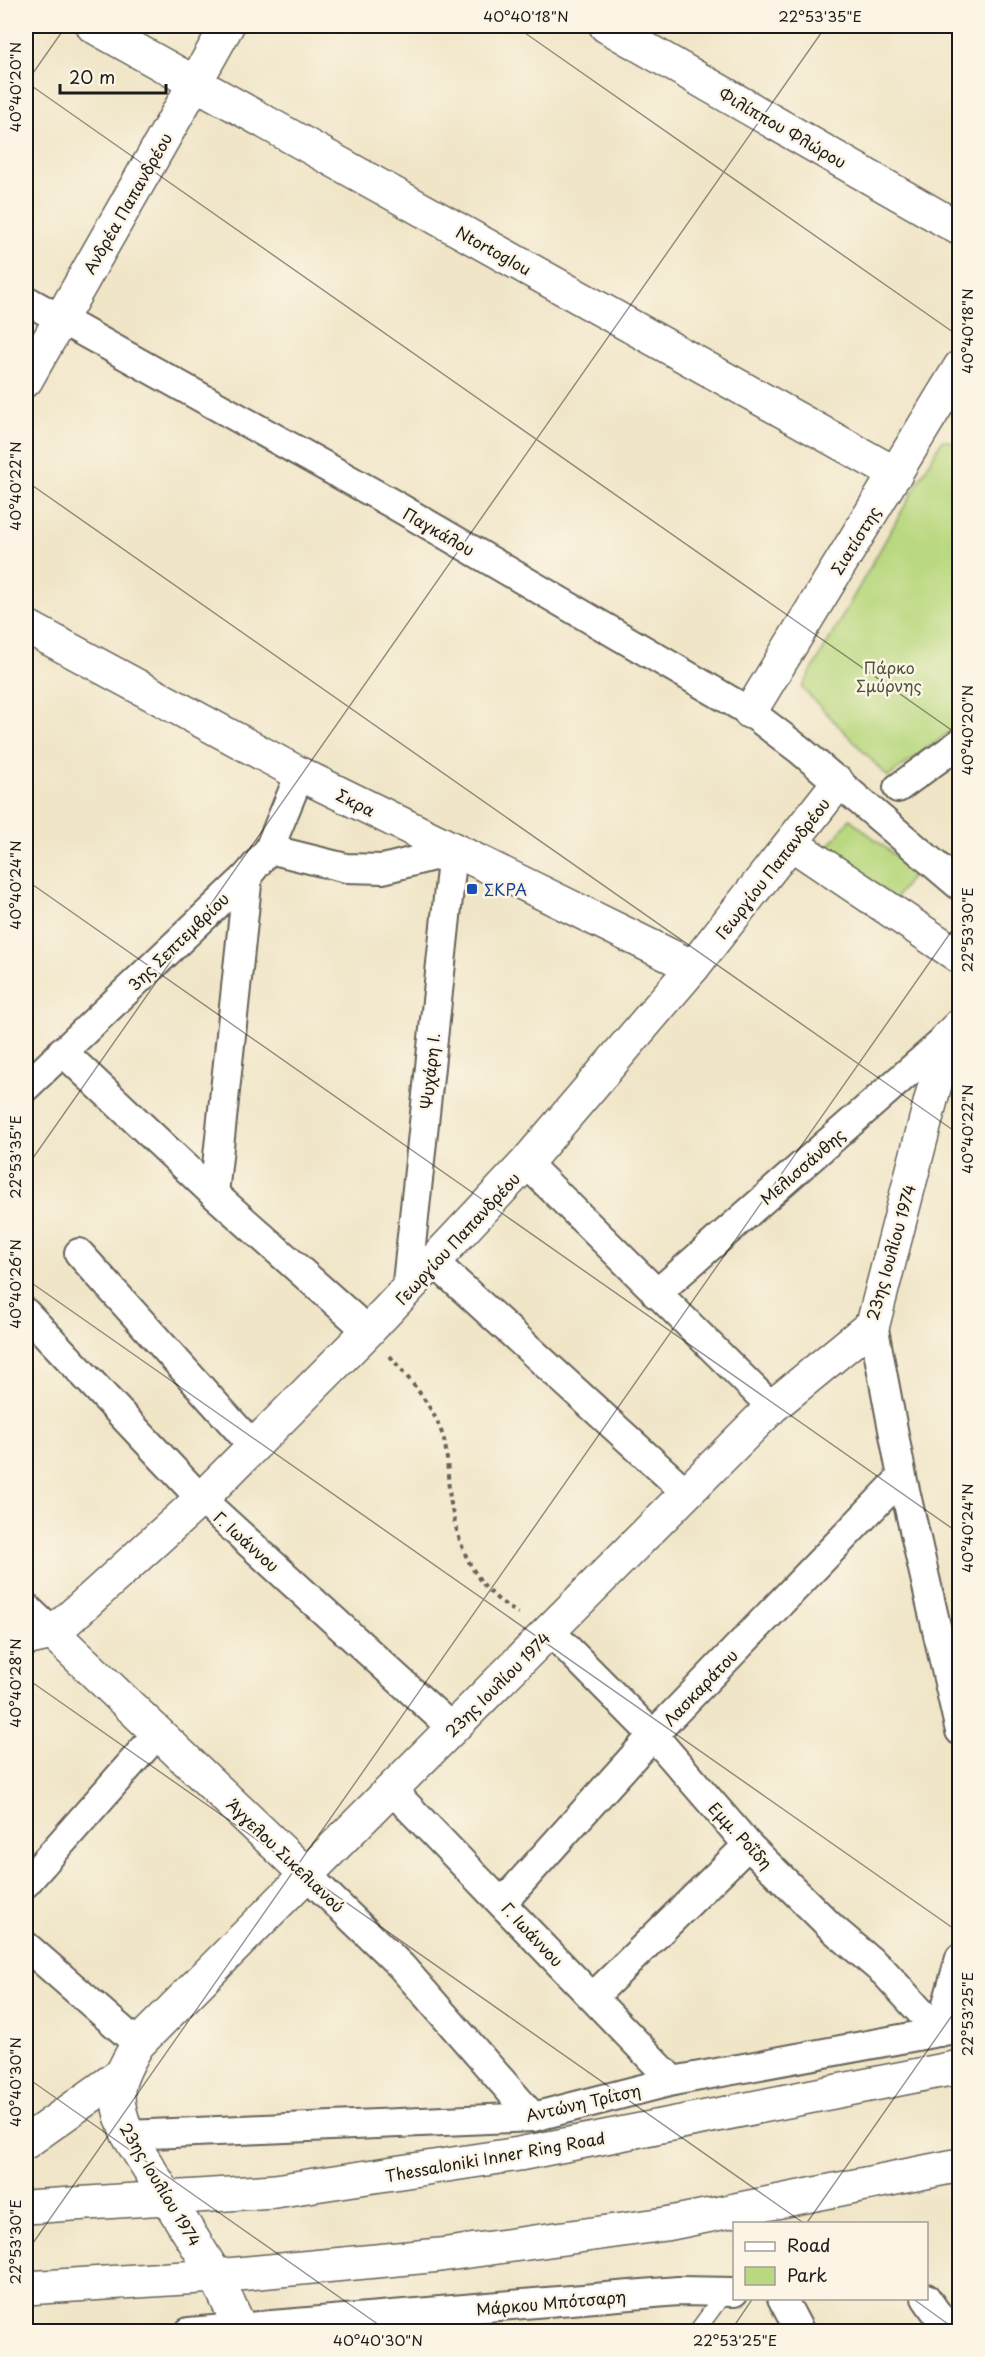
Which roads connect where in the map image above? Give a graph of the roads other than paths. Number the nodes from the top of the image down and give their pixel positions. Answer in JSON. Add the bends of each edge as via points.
{"nodes":[{"id":1,"x":93,"y":26,"type":"edge"},
{"id":2,"x":227,"y":26,"type":"edge"},
{"id":3,"x":606,"y":26,"type":"edge"},
{"id":4,"x":195,"y":83,"type":"junction"},
{"id":5,"x":960,"y":229,"type":"edge"},
{"id":6,"x":26,"y":300,"type":"edge"},
{"id":7,"x":60,"y":319,"type":"junction"},
{"id":8,"x":960,"y":367,"type":"edge"},
{"id":9,"x":26,"y":380,"type":"edge"},
{"id":10,"x":947,"y":413,"type":"edge"},
{"id":11,"x":896,"y":474,"type":"junction"},
{"id":12,"x":26,"y":626,"type":"edge"},
{"id":13,"x":750,"y":712,"type":"junction"},
{"id":14,"x":960,"y":743,"type":"edge"},
{"id":15,"x":300,"y":774,"type":"junction"},
{"id":16,"x":838,"y":783,"type":"junction"},
{"id":17,"x":898,"y":788,"type":"dead end"},
{"id":18,"x":792,"y":844,"type":"junction"},
{"id":19,"x":269,"y":849,"type":"junction"},
{"id":20,"x":453,"y":851,"type":"junction"},
{"id":21,"x":248,"y":875,"type":"junction"},
{"id":22,"x":960,"y":886,"type":"edge"},
{"id":23,"x":960,"y":957,"type":"edge"},
{"id":24,"x":693,"y":967,"type":"junction"},
{"id":25,"x":953,"y":1032,"type":"edge"},
{"id":26,"x":62,"y":1051,"type":"junction"},
{"id":27,"x":26,"y":1086,"type":"edge"},
{"id":28,"x":526,"y":1163,"type":"junction"},
{"id":29,"x":214,"y":1194,"type":"junction"},
{"id":30,"x":79,"y":1253,"type":"dead end"},
{"id":31,"x":434,"y":1262,"type":"junction"},
{"id":32,"x":406,"y":1292,"type":"junction"},
{"id":33,"x":656,"y":1294,"type":"junction"},
{"id":34,"x":26,"y":1313,"type":"edge"},
{"id":35,"x":873,"y":1324,"type":"junction"},
{"id":36,"x":368,"y":1331,"type":"junction"},
{"id":37,"x":772,"y":1407,"type":"junction"},
{"id":38,"x":253,"y":1446,"type":"junction"},
{"id":39,"x":902,"y":1477,"type":"junction"},
{"id":40,"x":688,"y":1494,"type":"junction"},
{"id":41,"x":201,"y":1499,"type":"junction"},
{"id":42,"x":26,"y":1607,"type":"edge"},
{"id":43,"x":550,"y":1631,"type":"junction"},
{"id":44,"x":39,"y":1636,"type":"edge"},
{"id":45,"x":453,"y":1729,"type":"junction"},
{"id":46,"x":960,"y":1731,"type":"edge"},
{"id":47,"x":158,"y":1733,"type":"junction"},
{"id":48,"x":653,"y":1735,"type":"junction"},
{"id":49,"x":392,"y":1790,"type":"junction"},
{"id":50,"x":748,"y":1845,"type":"junction"},
{"id":51,"x":307,"y":1875,"type":"junction"},
{"id":52,"x":26,"y":1883,"type":"edge"},
{"id":53,"x":502,"y":1902,"type":"junction"},
{"id":54,"x":26,"y":1946,"type":"edge"},
{"id":55,"x":960,"y":1958,"type":"edge"},
{"id":56,"x":593,"y":1997,"type":"junction"},
{"id":57,"x":950,"y":2030,"type":"edge"},
{"id":58,"x":138,"y":2044,"type":"junction"},
{"id":59,"x":960,"y":2067,"type":"edge"},
{"id":60,"x":120,"y":2075,"type":"junction"},
{"id":61,"x":673,"y":2081,"type":"junction"},
{"id":62,"x":532,"y":2117,"type":"junction"},
{"id":63,"x":128,"y":2134,"type":"junction"},
{"id":64,"x":26,"y":2142,"type":"edge"},
{"id":65,"x":960,"y":2165,"type":"edge"},
{"id":66,"x":167,"y":2196,"type":"junction"},
{"id":67,"x":26,"y":2207,"type":"edge"},
{"id":68,"x":216,"y":2276,"type":"junction"},
{"id":69,"x":26,"y":2288,"type":"edge"},
{"id":70,"x":730,"y":2291,"type":"edge"},
{"id":71,"x":928,"y":2299,"type":"edge"},
{"id":72,"x":781,"y":2300,"type":"edge"},
{"id":73,"x":782,"y":2300,"type":"edge"},
{"id":74,"x":241,"y":2330,"type":"edge"},
{"id":75,"x":189,"y":2331,"type":"edge"},
{"id":76,"x":696,"y":2331,"type":"edge"},
{"id":77,"x":776,"y":2331,"type":"edge"},
{"id":78,"x":800,"y":2331,"type":"edge"},
{"id":79,"x":950,"y":2331,"type":"edge"}],
"edges":[{"from":1,"to":4,"type":"main road","name":"Ntortoglou"},
{"from":2,"to":4,"type":"main road","name":"Ανδρέα Παπανδρέου"},
{"from":3,"to":5,"type":"main road","name":"Φιλίππου Φλώρου"},
{"from":4,"to":7,"type":"main road","name":"Ανδρέα Παπανδρέου"},
{"from":4,"to":11,"type":"main road","name":"Ntortoglou"},
{"from":6,"to":7,"type":"street","name":"Παγκάλου"},
{"from":7,"to":9,"type":"main road","name":"Ανδρέα Παπανδρέου"},
{"from":7,"to":13,"type":"street","name":"Παγκάλου","via":[[393,504]]},
{"from":8,"to":10,"type":"main road","name":"Σιατίστης"},
{"from":10,"to":11,"type":"main road","name":"Σιατίστης"},
{"from":11,"to":13,"type":"main road","name":"Σιατίστης"},
{"from":12,"to":15,"type":"main road","name":"Σκρα"},
{"from":13,"to":16,"type":"street","name":"Παγκάλου"},
{"from":14,"to":17,"type":"street"},
{"from":15,"to":19,"type":"street","name":"3ης Σεπτεμβρίου"},
{"from":15,"to":20,"type":"main road","name":"Σκρα"},
{"from":16,"to":18,"type":"main road","name":"Γεωργίου Παπανδρέου"},
{"from":16,"to":22,"type":"street","name":"Παγκάλου"},
{"from":18,"to":23,"type":"main road"},
{"from":18,"to":24,"type":"main road","name":"Γεωργίου Παπανδρέου"},
{"from":19,"to":20,"type":"street","via":[[346,868],[383,869]]},
{"from":19,"to":21,"type":"street","name":"3ης Σεπτεμβρίου"},
{"from":20,"to":24,"type":"main road","name":"Σκρα"},
{"from":20,"to":32,"type":"street","name":"Ψυχάρη Ι."},
{"from":21,"to":26,"type":"street","name":"3ης Σεπτεμβρίου"},
{"from":21,"to":29,"type":"street"},
{"from":24,"to":28,"type":"main road","name":"Γεωργίου Παπανδρέου"},
{"from":25,"to":33,"type":"street","name":"Μελισσάνθης"},
{"from":25,"to":35,"type":"main road","name":"23ης Ιουλίου 1974"},
{"from":26,"to":27,"type":"street","name":"3ης Σεπτεμβρίου"},
{"from":26,"to":29,"type":"street"},
{"from":28,"to":31,"type":"main road","name":"Γεωργίου Παπανδρέου"},
{"from":28,"to":33,"type":"street"},
{"from":29,"to":36,"type":"street"},
{"from":30,"to":38,"type":"street"},
{"from":31,"to":32,"type":"main road","name":"Γεωργίου Παπανδρέου"},
{"from":31,"to":40,"type":"street"},
{"from":32,"to":36,"type":"main road","name":"Γεωργίου Παπανδρέου"},
{"from":33,"to":37,"type":"street"},
{"from":34,"to":41,"type":"street","name":"Γ. Ιωάννου"},
{"from":35,"to":37,"type":"main road","name":"23ης Ιουλίου 1974"},
{"from":35,"to":39,"type":"street"},
{"from":36,"to":38,"type":"main road","name":"Γεωργίου Παπανδρέου"},
{"from":37,"to":40,"type":"main road","name":"23ης Ιουλίου 1974"},
{"from":38,"to":41,"type":"main road","name":"Γεωργίου Παπανδρέου"},
{"from":39,"to":46,"type":"street"},
{"from":39,"to":48,"type":"street","name":"Λασκαράτου"},
{"from":40,"to":43,"type":"main road","name":"23ης Ιουλίου 1974"},
{"from":41,"to":44,"type":"main road","name":"Γεωργίου Παπανδρέου"},
{"from":41,"to":45,"type":"street","name":"Γ. Ιωάννου"},
{"from":42,"to":44,"type":"street","name":"Άγγελου Σικελιανού"},
{"from":43,"to":45,"type":"main road","name":"23ης Ιουλίου 1974"},
{"from":43,"to":48,"type":"street","name":"Εμμ. Ροΐδη"},
{"from":44,"to":47,"type":"main road","name":"Άγγελου Σικελιανού"},
{"from":45,"to":49,"type":"main road","name":"23ης Ιουλίου 1974"},
{"from":47,"to":51,"type":"main road","name":"Άγγελου Σικελιανού"},
{"from":47,"to":52,"type":"street"},
{"from":48,"to":50,"type":"street","name":"Εμμ. Ροΐδη"},
{"from":48,"to":53,"type":"street","name":"Λασκαράτου"},
{"from":49,"to":51,"type":"main road","name":"23ης Ιουλίου 1974"},
{"from":49,"to":53,"type":"street","name":"Γ. Ιωάννου"},
{"from":50,"to":56,"type":"street"},
{"from":50,"to":57,"type":"street","name":"Εμμ. Ροΐδη","via":[[832,1928]]},
{"from":51,"to":58,"type":"main road","name":"23ης Ιουλίου 1974"},
{"from":51,"to":62,"type":"street","name":"Άγγελου Σικελιανού","via":[[401,1966]]},
{"from":53,"to":56,"type":"street","name":"Γ. Ιωάννου"},
{"from":54,"to":58,"type":"street"},
{"from":55,"to":57,"type":"street"},
{"from":56,"to":61,"type":"street","name":"Γ. Ιωάννου"},
{"from":57,"to":61,"type":"street","name":"Αντώνη Τρίτση"},
{"from":58,"to":60,"type":"main road","name":"23ης Ιουλίου 1974"},
{"from":59,"to":66,"type":"main road","name":"Thessaloniki Inner Ring Road","via":[[519,2154],[275,2191]]},
{"from":60,"to":63,"type":"main road","name":"23ης Ιουλίου 1974","via":[[118,2111]]},
{"from":60,"to":64,"type":"main road"},
{"from":61,"to":62,"type":"street","name":"Αντώνη Τρίτση"},
{"from":62,"to":63,"type":"street","name":"Αντώνη Τρίτση"},
{"from":63,"to":66,"type":"main road","name":"23ης Ιουλίου 1974"},
{"from":65,"to":68,"type":"main road","via":[[666,2224],[440,2255]]},
{"from":66,"to":67,"type":"main road","name":"Thessaloniki Inner Ring Road"},
{"from":66,"to":68,"type":"main road","name":"23ης Ιουλίου 1974"},
{"from":68,"to":69,"type":"main road"},
{"from":68,"to":74,"type":"main road","name":"23ης Ιουλίου 1974"},
{"from":70,"to":74,"type":"street","name":"Μάρκου Μπότσαρη","via":[[678,2291]]},
{"from":70,"to":76,"type":"lane"},
{"from":71,"to":79,"type":"street"},
{"from":72,"to":77,"type":"street"},
{"from":73,"to":78,"type":"street"},
{"from":74,"to":75,"type":"street","name":"Μάρκου Μπότσαρη"}]}
